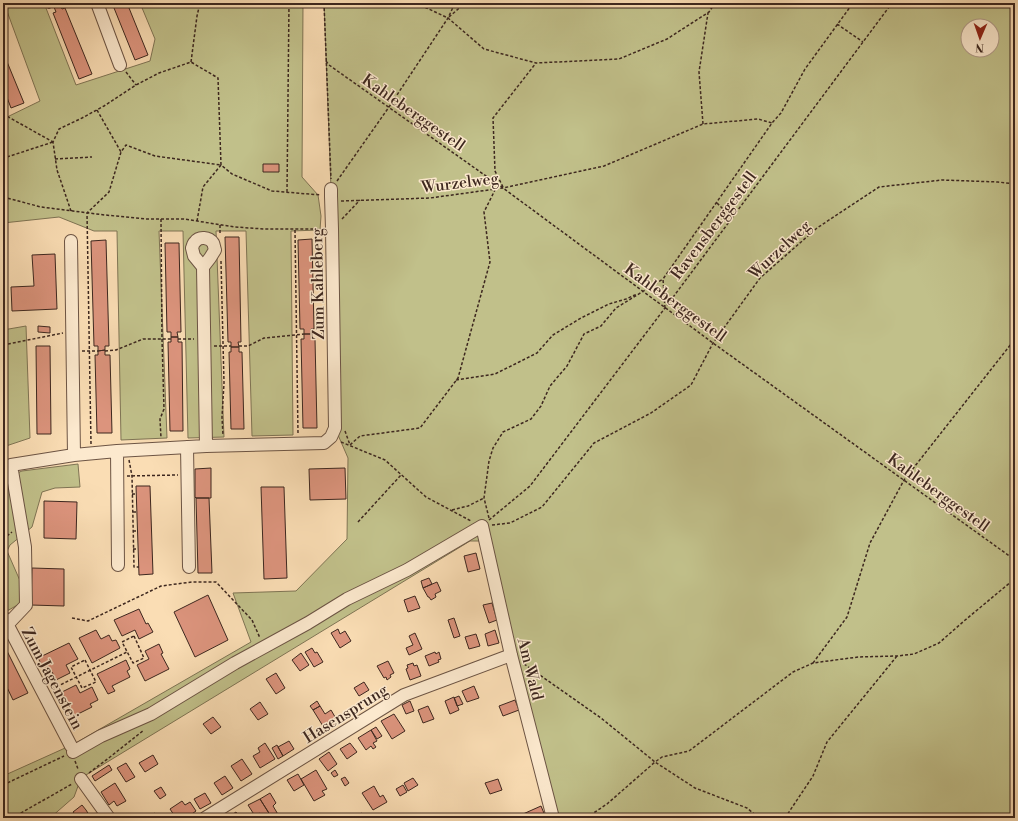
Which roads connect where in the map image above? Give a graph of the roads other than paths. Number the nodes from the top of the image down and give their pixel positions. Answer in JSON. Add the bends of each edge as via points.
{"nodes":[{"id":1,"x":97,"y":3,"type":"edge"},
{"id":2,"x":120,"y":65,"type":"road end"},
{"id":3,"x":331,"y":195,"type":"road end"},
{"id":4,"x":71,"y":241,"type":"dead end"},
{"id":5,"x":203,"y":267,"type":"dead end"},
{"id":6,"x":206,"y":446,"type":"junction"},
{"id":7,"x":187,"y":447,"type":"junction"},
{"id":8,"x":122,"y":451,"type":"junction"},
{"id":9,"x":74,"y":455,"type":"junction"},
{"id":10,"x":7,"y":466,"type":"edge"},
{"id":11,"x":118,"y":565,"type":"dead end"},
{"id":12,"x":189,"y":567,"type":"dead end"},
{"id":13,"x":5,"y":621,"type":"edge"},
{"id":14,"x":511,"y":655,"type":"junction"},
{"id":15,"x":72,"y":749,"type":"joint"},
{"id":16,"x":81,"y":779,"type":"road end"},
{"id":17,"x":109,"y":818,"type":"edge"},
{"id":18,"x":204,"y":818,"type":"edge"},
{"id":19,"x":553,"y":818,"type":"edge"}],
"edges":[{"from":1,"to":2,"type":"street"},
{"from":3,"to":6,"type":"street","name":"Zum Kahleberg","via":[[335,428],[331,438],[324,443]]},
{"from":4,"to":9,"type":"street"},
{"from":5,"to":6,"type":"street"},
{"from":6,"to":7,"type":"street"},
{"from":7,"to":8,"type":"street"},
{"from":7,"to":12,"type":"street"},
{"from":8,"to":9,"type":"street"},
{"from":8,"to":11,"type":"street","via":[[117,476]]},
{"from":9,"to":10,"type":"street"},
{"from":10,"to":13,"type":"street","name":"Zum Jagenstein","via":[[25,547],[26,605]]},
{"from":13,"to":15,"type":"street","name":"Zum Jagenstein"},
{"from":14,"to":15,"type":"street","name":"Am Wald","via":[[486,523],[407,570],[347,600],[235,663],[151,714]]},
{"from":14,"to":18,"type":"street","name":"Hasensprung","via":[[404,695]]},
{"from":14,"to":19,"type":"street","name":"Am Wald"},
{"from":16,"to":17,"type":"street"}]}
